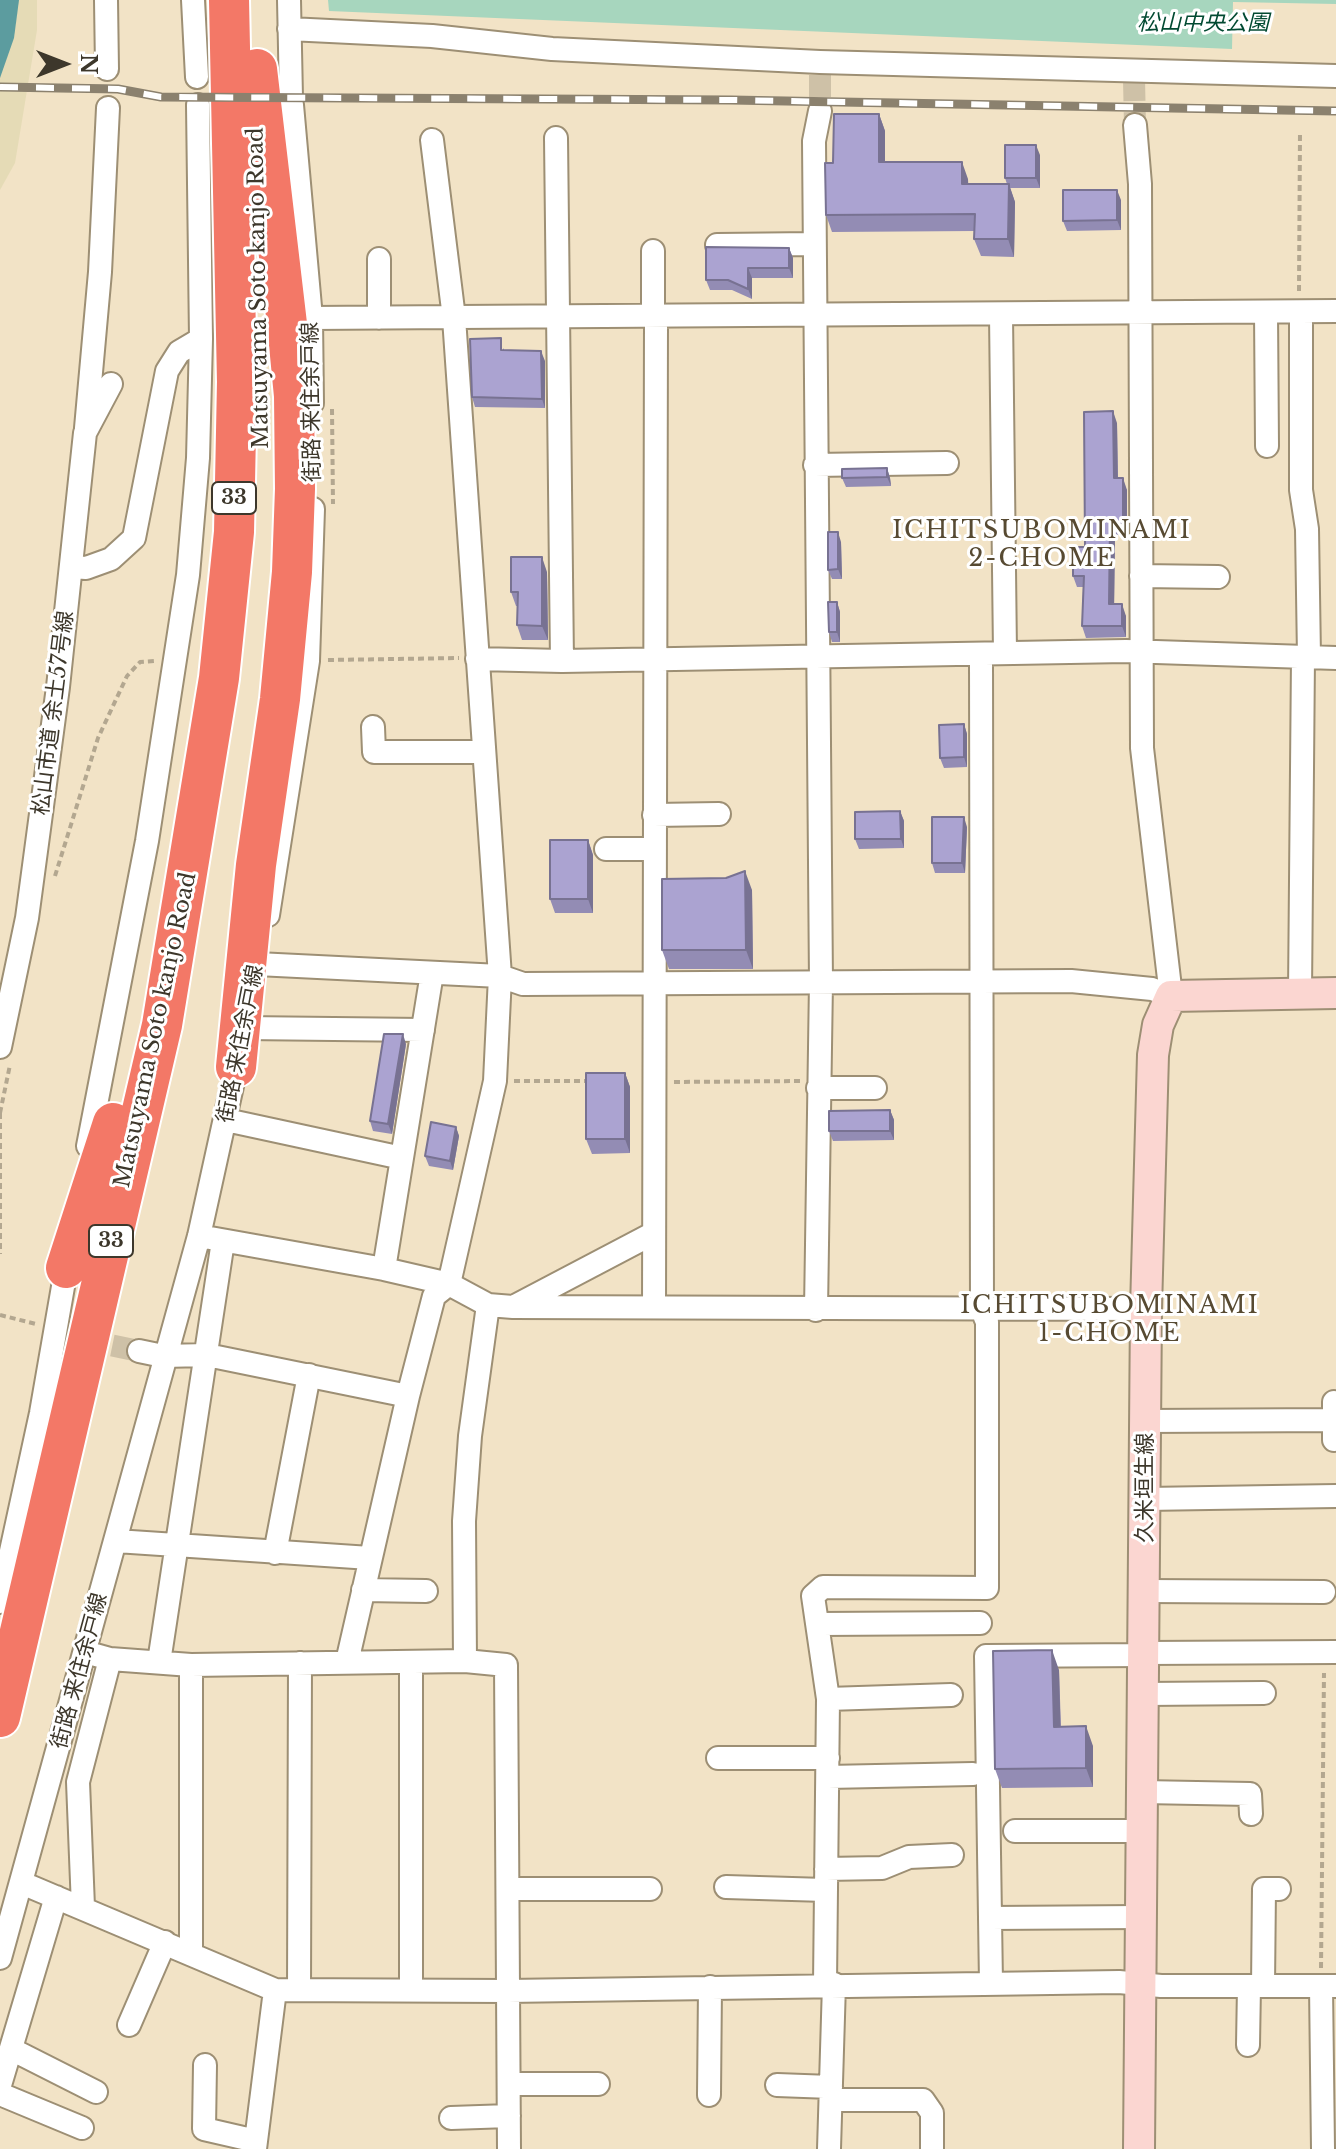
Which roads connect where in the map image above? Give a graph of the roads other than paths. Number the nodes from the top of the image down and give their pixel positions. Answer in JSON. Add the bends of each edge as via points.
{"nodes":[{"id":1,"x":106,"y":0,"type":"edge"},
{"id":2,"x":193,"y":0,"type":"edge"},
{"id":3,"x":229,"y":0,"type":"edge"},
{"id":4,"x":252,"y":0,"type":"edge"},
{"id":5,"x":289,"y":0,"type":"edge"},
{"id":6,"x":289,"y":29,"type":"junction"},
{"id":7,"x":107,"y":69,"type":"dead end"},
{"id":8,"x":257,"y":69,"type":"junction"},
{"id":9,"x":1336,"y":76,"type":"edge"},
{"id":10,"x":197,"y":77,"type":"dead end"},
{"id":11,"x":198,"y":105,"type":"dead end"},
{"id":12,"x":108,"y":108,"type":"dead end"},
{"id":13,"x":820,"y":111,"type":"tunnel mouth"},
{"id":14,"x":1135,"y":125,"type":"tunnel mouth"},
{"id":15,"x":556,"y":138,"type":"dead end"},
{"id":16,"x":432,"y":140,"type":"dead end"},
{"id":17,"x":235,"y":233,"type":"junction"},
{"id":18,"x":814,"y":244,"type":"junction"},
{"id":19,"x":717,"y":245,"type":"edge"},
{"id":20,"x":653,"y":251,"type":"dead end"},
{"id":21,"x":379,"y":259,"type":"dead end"},
{"id":22,"x":1336,"y":311,"type":"edge"},
{"id":23,"x":1266,"y":312,"type":"junction"},
{"id":24,"x":1300,"y":312,"type":"junction"},
{"id":25,"x":1141,"y":313,"type":"junction"},
{"id":26,"x":1001,"y":315,"type":"junction"},
{"id":27,"x":814,"y":316,"type":"junction"},
{"id":28,"x":311,"y":318,"type":"junction"},
{"id":29,"x":379,"y":318,"type":"junction"},
{"id":30,"x":454,"y":318,"type":"junction"},
{"id":31,"x":558,"y":318,"type":"junction"},
{"id":32,"x":654,"y":318,"type":"junction"},
{"id":33,"x":201,"y":339,"type":"junction"},
{"id":34,"x":111,"y":384,"type":"dead end"},
{"id":35,"x":85,"y":433,"type":"junction"},
{"id":36,"x":1267,"y":446,"type":"dead end"},
{"id":37,"x":947,"y":463,"type":"dead end"},
{"id":38,"x":815,"y":465,"type":"junction"},
{"id":39,"x":72,"y":567,"type":"junction"},
{"id":40,"x":1141,"y":576,"type":"junction"},
{"id":41,"x":1218,"y":577,"type":"dead end"},
{"id":42,"x":1005,"y":653,"type":"junction"},
{"id":43,"x":1141,"y":653,"type":"junction"},
{"id":44,"x":981,"y":654,"type":"junction"},
{"id":45,"x":816,"y":656,"type":"junction"},
{"id":46,"x":653,"y":657,"type":"junction"},
{"id":47,"x":1306,"y":657,"type":"junction"},
{"id":48,"x":1336,"y":658,"type":"edge"},
{"id":49,"x":477,"y":659,"type":"junction"},
{"id":50,"x":562,"y":661,"type":"junction"},
{"id":51,"x":373,"y":727,"type":"dead end"},
{"id":52,"x":484,"y":752,"type":"junction"},
{"id":53,"x":207,"y":763,"type":"junction"},
{"id":54,"x":719,"y":814,"type":"dead end"},
{"id":55,"x":654,"y":815,"type":"junction"},
{"id":56,"x":606,"y":849,"type":"dead end"},
{"id":57,"x":654,"y":849,"type":"junction"},
{"id":58,"x":257,"y":964,"type":"junction"},
{"id":59,"x":432,"y":973,"type":"junction"},
{"id":60,"x":500,"y":976,"type":"junction"},
{"id":61,"x":821,"y":982,"type":"junction"},
{"id":62,"x":983,"y":982,"type":"junction"},
{"id":63,"x":653,"y":983,"type":"junction"},
{"id":64,"x":1300,"y":993,"type":"junction"},
{"id":65,"x":1336,"y":993,"type":"edge"},
{"id":66,"x":1171,"y":996,"type":"junction"},
{"id":67,"x":244,"y":1028,"type":"junction"},
{"id":68,"x":423,"y":1030,"type":"junction"},
{"id":69,"x":0,"y":1047,"type":"edge"},
{"id":70,"x":236,"y":1067,"type":"junction"},
{"id":71,"x":818,"y":1088,"type":"junction"},
{"id":72,"x":875,"y":1088,"type":"dead end"},
{"id":73,"x":226,"y":1120,"type":"junction"},
{"id":74,"x":402,"y":1158,"type":"junction"},
{"id":75,"x":654,"y":1233,"type":"junction"},
{"id":76,"x":199,"y":1236,"type":"junction"},
{"id":77,"x":223,"y":1241,"type":"junction"},
{"id":78,"x":66,"y":1268,"type":"junction"},
{"id":79,"x":384,"y":1269,"type":"junction"},
{"id":80,"x":449,"y":1284,"type":"junction"},
{"id":81,"x":488,"y":1305,"type":"junction"},
{"id":82,"x":654,"y":1306,"type":"junction"},
{"id":83,"x":513,"y":1307,"type":"junction"},
{"id":84,"x":1146,"y":1309,"type":"junction"},
{"id":85,"x":816,"y":1310,"type":"junction"},
{"id":86,"x":982,"y":1310,"type":"junction"},
{"id":87,"x":139,"y":1351,"type":"tunnel mouth"},
{"id":88,"x":207,"y":1355,"type":"junction"},
{"id":89,"x":163,"y":1356,"type":"junction"},
{"id":90,"x":309,"y":1375,"type":"junction"},
{"id":91,"x":408,"y":1396,"type":"junction"},
{"id":92,"x":1146,"y":1421,"type":"junction"},
{"id":93,"x":1334,"y":1421,"type":"edge"},
{"id":94,"x":1336,"y":1496,"type":"edge"},
{"id":95,"x":1146,"y":1499,"type":"junction"},
{"id":96,"x":116,"y":1541,"type":"junction"},
{"id":97,"x":177,"y":1547,"type":"junction"},
{"id":98,"x":275,"y":1553,"type":"junction"},
{"id":99,"x":370,"y":1558,"type":"junction"},
{"id":100,"x":363,"y":1590,"type":"junction"},
{"id":101,"x":426,"y":1591,"type":"dead end"},
{"id":102,"x":1146,"y":1591,"type":"junction"},
{"id":103,"x":1324,"y":1592,"type":"dead end"},
{"id":104,"x":0,"y":1602,"type":"edge"},
{"id":105,"x":980,"y":1623,"type":"dead end"},
{"id":106,"x":820,"y":1624,"type":"junction"},
{"id":107,"x":85,"y":1652,"type":"junction"},
{"id":108,"x":1330,"y":1652,"type":"edge"},
{"id":109,"x":1145,"y":1654,"type":"junction"},
{"id":110,"x":110,"y":1659,"type":"junction"},
{"id":111,"x":465,"y":1661,"type":"junction"},
{"id":112,"x":159,"y":1662,"type":"junction"},
{"id":113,"x":347,"y":1662,"type":"junction"},
{"id":114,"x":411,"y":1662,"type":"junction"},
{"id":115,"x":300,"y":1663,"type":"junction"},
{"id":116,"x":191,"y":1665,"type":"junction"},
{"id":117,"x":1264,"y":1693,"type":"dead end"},
{"id":118,"x":1145,"y":1694,"type":"junction"},
{"id":119,"x":951,"y":1697,"type":"dead end"},
{"id":120,"x":828,"y":1699,"type":"junction"},
{"id":121,"x":0,"y":1717,"type":"edge"},
{"id":122,"x":718,"y":1758,"type":"dead end"},
{"id":123,"x":828,"y":1768,"type":"junction"},
{"id":124,"x":973,"y":1774,"type":"dead end"},
{"id":125,"x":1143,"y":1792,"type":"junction"},
{"id":126,"x":1251,"y":1814,"type":"dead end"},
{"id":127,"x":1015,"y":1831,"type":"dead end"},
{"id":128,"x":1142,"y":1831,"type":"junction"},
{"id":129,"x":952,"y":1855,"type":"dead end"},
{"id":130,"x":826,"y":1880,"type":"junction"},
{"id":131,"x":22,"y":1883,"type":"junction"},
{"id":132,"x":726,"y":1887,"type":"dead end"},
{"id":133,"x":508,"y":1889,"type":"junction"},
{"id":134,"x":650,"y":1889,"type":"dead end"},
{"id":135,"x":1279,"y":1889,"type":"dead end"},
{"id":136,"x":56,"y":1897,"type":"junction"},
{"id":137,"x":83,"y":1907,"type":"junction"},
{"id":138,"x":1141,"y":1917,"type":"junction"},
{"id":139,"x":990,"y":1918,"type":"junction"},
{"id":140,"x":165,"y":1942,"type":"junction"},
{"id":141,"x":191,"y":1952,"type":"junction"},
{"id":142,"x":0,"y":1958,"type":"edge"},
{"id":143,"x":991,"y":1983,"type":"junction"},
{"id":144,"x":830,"y":1984,"type":"junction"},
{"id":145,"x":1141,"y":1984,"type":"junction"},
{"id":146,"x":1256,"y":1986,"type":"junction"},
{"id":147,"x":1328,"y":1986,"type":"edge"},
{"id":148,"x":710,"y":1987,"type":"junction"},
{"id":149,"x":275,"y":1990,"type":"junction"},
{"id":150,"x":299,"y":1990,"type":"junction"},
{"id":151,"x":411,"y":1990,"type":"junction"},
{"id":152,"x":508,"y":1991,"type":"junction"},
{"id":153,"x":129,"y":2025,"type":"dead end"},
{"id":154,"x":1248,"y":2045,"type":"dead end"},
{"id":155,"x":11,"y":2049,"type":"junction"},
{"id":156,"x":205,"y":2065,"type":"dead end"},
{"id":157,"x":509,"y":2084,"type":"junction"},
{"id":158,"x":598,"y":2084,"type":"dead end"},
{"id":159,"x":0,"y":2085,"type":"edge"},
{"id":160,"x":777,"y":2085,"type":"dead end"},
{"id":161,"x":96,"y":2092,"type":"dead end"},
{"id":162,"x":0,"y":2094,"type":"edge"},
{"id":163,"x":831,"y":2094,"type":"junction"},
{"id":164,"x":709,"y":2095,"type":"dead end"},
{"id":165,"x":509,"y":2116,"type":"junction"},
{"id":166,"x":451,"y":2118,"type":"dead end"},
{"id":167,"x":81,"y":2130,"type":"dead end"},
{"id":168,"x":255,"y":2145,"type":"edge"},
{"id":169,"x":509,"y":2149,"type":"edge"},
{"id":170,"x":829,"y":2149,"type":"edge"},
{"id":171,"x":932,"y":2149,"type":"edge"},
{"id":172,"x":1139,"y":2149,"type":"edge"},
{"id":173,"x":1323,"y":2149,"type":"edge"}],
"edges":[{"from":1,"to":7,"type":"street"},
{"from":2,"to":10,"type":"street"},
{"from":3,"to":17,"type":"highway","name":"Matsuyama Soto kanjo Road","number":"33"},
{"from":4,"to":8,"type":"highway","name":"Matsuyama Soto kanjo Road","number":"33"},
{"from":5,"to":6,"type":"street","name":"街路 来住余戸線"},
{"from":6,"to":9,"type":"street","via":[[820,68]]},
{"from":6,"to":28,"type":"street","name":"街路 来住余戸線"},
{"from":8,"to":53,"type":"highway","name":"Matsuyama Soto kanjo Road","number":"33","via":[[261,515],[252,583]]},
{"from":8,"to":70,"type":"highway","via":[[290,353],[295,489],[280,699],[254,879]]},
{"from":11,"to":33,"type":"street"},
{"from":12,"to":35,"type":"street"},
{"from":13,"to":18,"type":"street","via":[[814,141]]},
{"from":14,"to":25,"type":"street"},
{"from":15,"to":31,"type":"street"},
{"from":16,"to":30,"type":"street"},
{"from":17,"to":53,"type":"highway","name":"Matsuyama Soto kanjo Road","number":"33","via":[[234,532]]},
{"from":17,"to":78,"type":"highway","via":[[219,533],[200,667],[153,946],[119,1102]]},
{"from":18,"to":19,"type":"street"},
{"from":18,"to":27,"type":"street"},
{"from":20,"to":32,"type":"street"},
{"from":21,"to":29,"type":"street"},
{"from":22,"to":24,"type":"street"},
{"from":23,"to":24,"type":"street"},
{"from":23,"to":25,"type":"street"},
{"from":23,"to":36,"type":"street"},
{"from":24,"to":47,"type":"street"},
{"from":25,"to":26,"type":"street"},
{"from":25,"to":40,"type":"street"},
{"from":26,"to":27,"type":"street"},
{"from":26,"to":42,"type":"street"},
{"from":27,"to":32,"type":"street"},
{"from":27,"to":38,"type":"street"},
{"from":28,"to":29,"type":"street"},
{"from":28,"to":58,"type":"street","name":"街路 来住余戸線","via":[[313,569],[308,661],[278,868]]},
{"from":29,"to":30,"type":"street"},
{"from":30,"to":31,"type":"street"},
{"from":30,"to":49,"type":"street"},
{"from":31,"to":32,"type":"street"},
{"from":31,"to":50,"type":"street"},
{"from":32,"to":46,"type":"street"},
{"from":33,"to":39,"type":"street","via":[[179,352],[167,371],[134,538],[111,559]]},
{"from":33,"to":78,"type":"street","via":[[188,575],[147,841]]},
{"from":34,"to":35,"type":"street","name":"松山市道 余土57号線"},
{"from":35,"to":39,"type":"street","name":"松山市道 余土57号線"},
{"from":37,"to":38,"type":"street"},
{"from":38,"to":45,"type":"street"},
{"from":39,"to":69,"type":"street","name":"松山市道 余土57号線","via":[[27,918]]},
{"from":40,"to":41,"type":"street"},
{"from":40,"to":43,"type":"street"},
{"from":42,"to":43,"type":"street"},
{"from":42,"to":44,"type":"street"},
{"from":43,"to":47,"type":"street"},
{"from":43,"to":66,"type":"street","via":[[1142,748]]},
{"from":44,"to":45,"type":"street"},
{"from":44,"to":62,"type":"street"},
{"from":45,"to":46,"type":"street"},
{"from":45,"to":61,"type":"street"},
{"from":46,"to":50,"type":"street"},
{"from":46,"to":55,"type":"street"},
{"from":47,"to":48,"type":"street"},
{"from":47,"to":64,"type":"street"},
{"from":49,"to":50,"type":"street"},
{"from":49,"to":52,"type":"street"},
{"from":51,"to":52,"type":"street","via":[[374,752]]},
{"from":52,"to":60,"type":"street"},
{"from":53,"to":121,"type":"highway","name":"Matsuyama Soto kanjo Road","number":"33","via":[[162,1025]]},
{"from":54,"to":55,"type":"street"},
{"from":55,"to":57,"type":"street"},
{"from":56,"to":57,"type":"street"},
{"from":57,"to":63,"type":"street","via":[[662,884]]},
{"from":58,"to":59,"type":"street"},
{"from":58,"to":67,"type":"street","name":"街路 来住余戸線"},
{"from":59,"to":60,"type":"street"},
{"from":59,"to":68,"type":"street"},
{"from":60,"to":63,"type":"street","via":[[523,984]]},
{"from":60,"to":80,"type":"street","via":[[495,1081]]},
{"from":61,"to":62,"type":"street"},
{"from":61,"to":63,"type":"street"},
{"from":61,"to":71,"type":"street"},
{"from":62,"to":66,"type":"street","via":[[1071,981],[1152,989]]},
{"from":62,"to":86,"type":"street"},
{"from":63,"to":75,"type":"street"},
{"from":64,"to":65,"type":"main road"},
{"from":64,"to":66,"type":"main road"},
{"from":66,"to":84,"type":"main road","name":"久米垣生線","via":[[1153,1055]]},
{"from":67,"to":68,"type":"street"},
{"from":67,"to":70,"type":"street","name":"街路 来住余戸線"},
{"from":68,"to":74,"type":"street"},
{"from":70,"to":73,"type":"street","name":"街路 来住余戸線"},
{"from":71,"to":72,"type":"street"},
{"from":71,"to":85,"type":"street"},
{"from":73,"to":74,"type":"street"},
{"from":73,"to":76,"type":"street","name":"街路 来住余戸線"},
{"from":74,"to":79,"type":"street"},
{"from":75,"to":82,"type":"street"},
{"from":75,"to":83,"type":"street"},
{"from":76,"to":77,"type":"street"},
{"from":76,"to":89,"type":"street","name":"街路 来住余戸線"},
{"from":77,"to":79,"type":"street"},
{"from":77,"to":88,"type":"street"},
{"from":78,"to":104,"type":"street","via":[[49,1330],[26,1487]]},
{"from":79,"to":80,"type":"street"},
{"from":80,"to":81,"type":"street"},
{"from":80,"to":91,"type":"street","via":[[434,1296]]},
{"from":81,"to":83,"type":"street"},
{"from":81,"to":111,"type":"street","via":[[464,1521]]},
{"from":82,"to":83,"type":"street"},
{"from":82,"to":85,"type":"street"},
{"from":84,"to":86,"type":"street"},
{"from":84,"to":92,"type":"main road","name":"久米垣生線"},
{"from":85,"to":86,"type":"street"},
{"from":86,"to":106,"type":"street","via":[[987,1322],[987,1588],[823,1587],[813,1596]]},
{"from":87,"to":89,"type":"street"},
{"from":88,"to":89,"type":"street"},
{"from":88,"to":90,"type":"street"},
{"from":88,"to":97,"type":"street"},
{"from":89,"to":96,"type":"street","name":"街路 来住余戸線"},
{"from":90,"to":91,"type":"street"},
{"from":90,"to":98,"type":"street"},
{"from":91,"to":99,"type":"street"},
{"from":92,"to":93,"type":"street"},
{"from":92,"to":95,"type":"main road","name":"久米垣生線"},
{"from":94,"to":95,"type":"street","via":[[1245,1487]]},
{"from":95,"to":102,"type":"main road","name":"久米垣生線"},
{"from":96,"to":97,"type":"street"},
{"from":96,"to":107,"type":"street","name":"街路 来住余戸線"},
{"from":97,"to":98,"type":"street"},
{"from":97,"to":112,"type":"street"},
{"from":98,"to":99,"type":"street"},
{"from":99,"to":100,"type":"street"},
{"from":100,"to":101,"type":"street"},
{"from":100,"to":113,"type":"street"},
{"from":102,"to":103,"type":"street"},
{"from":102,"to":109,"type":"main road","name":"久米垣生線"},
{"from":105,"to":106,"type":"street"},
{"from":106,"to":120,"type":"street"},
{"from":107,"to":110,"type":"street"},
{"from":107,"to":131,"type":"street","name":"街路 来住余戸線"},
{"from":108,"to":109,"type":"street"},
{"from":109,"to":118,"type":"main road","name":"久米垣生線"},
{"from":109,"to":139,"type":"street","via":[[986,1656]]},
{"from":110,"to":112,"type":"street"},
{"from":110,"to":137,"type":"street","via":[[78,1782]]},
{"from":111,"to":114,"type":"street"},
{"from":111,"to":133,"type":"street","via":[[506,1665]]},
{"from":112,"to":116,"type":"street"},
{"from":113,"to":114,"type":"street"},
{"from":113,"to":115,"type":"street"},
{"from":114,"to":151,"type":"street"},
{"from":115,"to":116,"type":"street"},
{"from":115,"to":150,"type":"street"},
{"from":116,"to":141,"type":"street"},
{"from":117,"to":118,"type":"street"},
{"from":118,"to":125,"type":"main road","name":"久米垣生線"},
{"from":119,"to":120,"type":"street"},
{"from":120,"to":123,"type":"street"},
{"from":122,"to":123,"type":"street"},
{"from":123,"to":124,"type":"street"},
{"from":123,"to":130,"type":"street"},
{"from":125,"to":126,"type":"street","via":[[1250,1794]]},
{"from":125,"to":128,"type":"main road","name":"久米垣生線"},
{"from":127,"to":128,"type":"street"},
{"from":128,"to":138,"type":"main road","name":"久米垣生線"},
{"from":129,"to":130,"type":"street","via":[[909,1857]]},
{"from":130,"to":132,"type":"street"},
{"from":130,"to":144,"type":"street"},
{"from":131,"to":136,"type":"street"},
{"from":131,"to":142,"type":"street","name":"街路 来住余戸線"},
{"from":133,"to":134,"type":"street"},
{"from":133,"to":152,"type":"street"},
{"from":135,"to":146,"type":"street","via":[[1264,1889]]},
{"from":136,"to":137,"type":"street"},
{"from":136,"to":155,"type":"street"},
{"from":137,"to":140,"type":"street"},
{"from":138,"to":139,"type":"street"},
{"from":138,"to":145,"type":"main road","name":"久米垣生線"},
{"from":139,"to":143,"type":"street"},
{"from":140,"to":141,"type":"street"},
{"from":140,"to":153,"type":"street"},
{"from":141,"to":149,"type":"street"},
{"from":143,"to":144,"type":"street"},
{"from":143,"to":145,"type":"street"},
{"from":144,"to":148,"type":"street"},
{"from":144,"to":163,"type":"street"},
{"from":145,"to":146,"type":"street"},
{"from":145,"to":172,"type":"main road","name":"久米垣生線"},
{"from":146,"to":147,"type":"street"},
{"from":146,"to":154,"type":"street"},
{"from":147,"to":173,"type":"street"},
{"from":148,"to":152,"type":"street"},
{"from":148,"to":164,"type":"street"},
{"from":149,"to":150,"type":"street"},
{"from":149,"to":168,"type":"street"},
{"from":150,"to":151,"type":"street"},
{"from":151,"to":152,"type":"street"},
{"from":152,"to":157,"type":"street"},
{"from":155,"to":159,"type":"street"},
{"from":155,"to":161,"type":"street"},
{"from":156,"to":168,"type":"street","via":[[204,2129]]},
{"from":157,"to":158,"type":"street"},
{"from":157,"to":165,"type":"street"},
{"from":160,"to":163,"type":"street"},
{"from":162,"to":167,"type":"street"},
{"from":163,"to":170,"type":"street"},
{"from":163,"to":171,"type":"street","via":[[923,2100],[932,2113]]},
{"from":165,"to":166,"type":"street"},
{"from":165,"to":169,"type":"street"}]}
